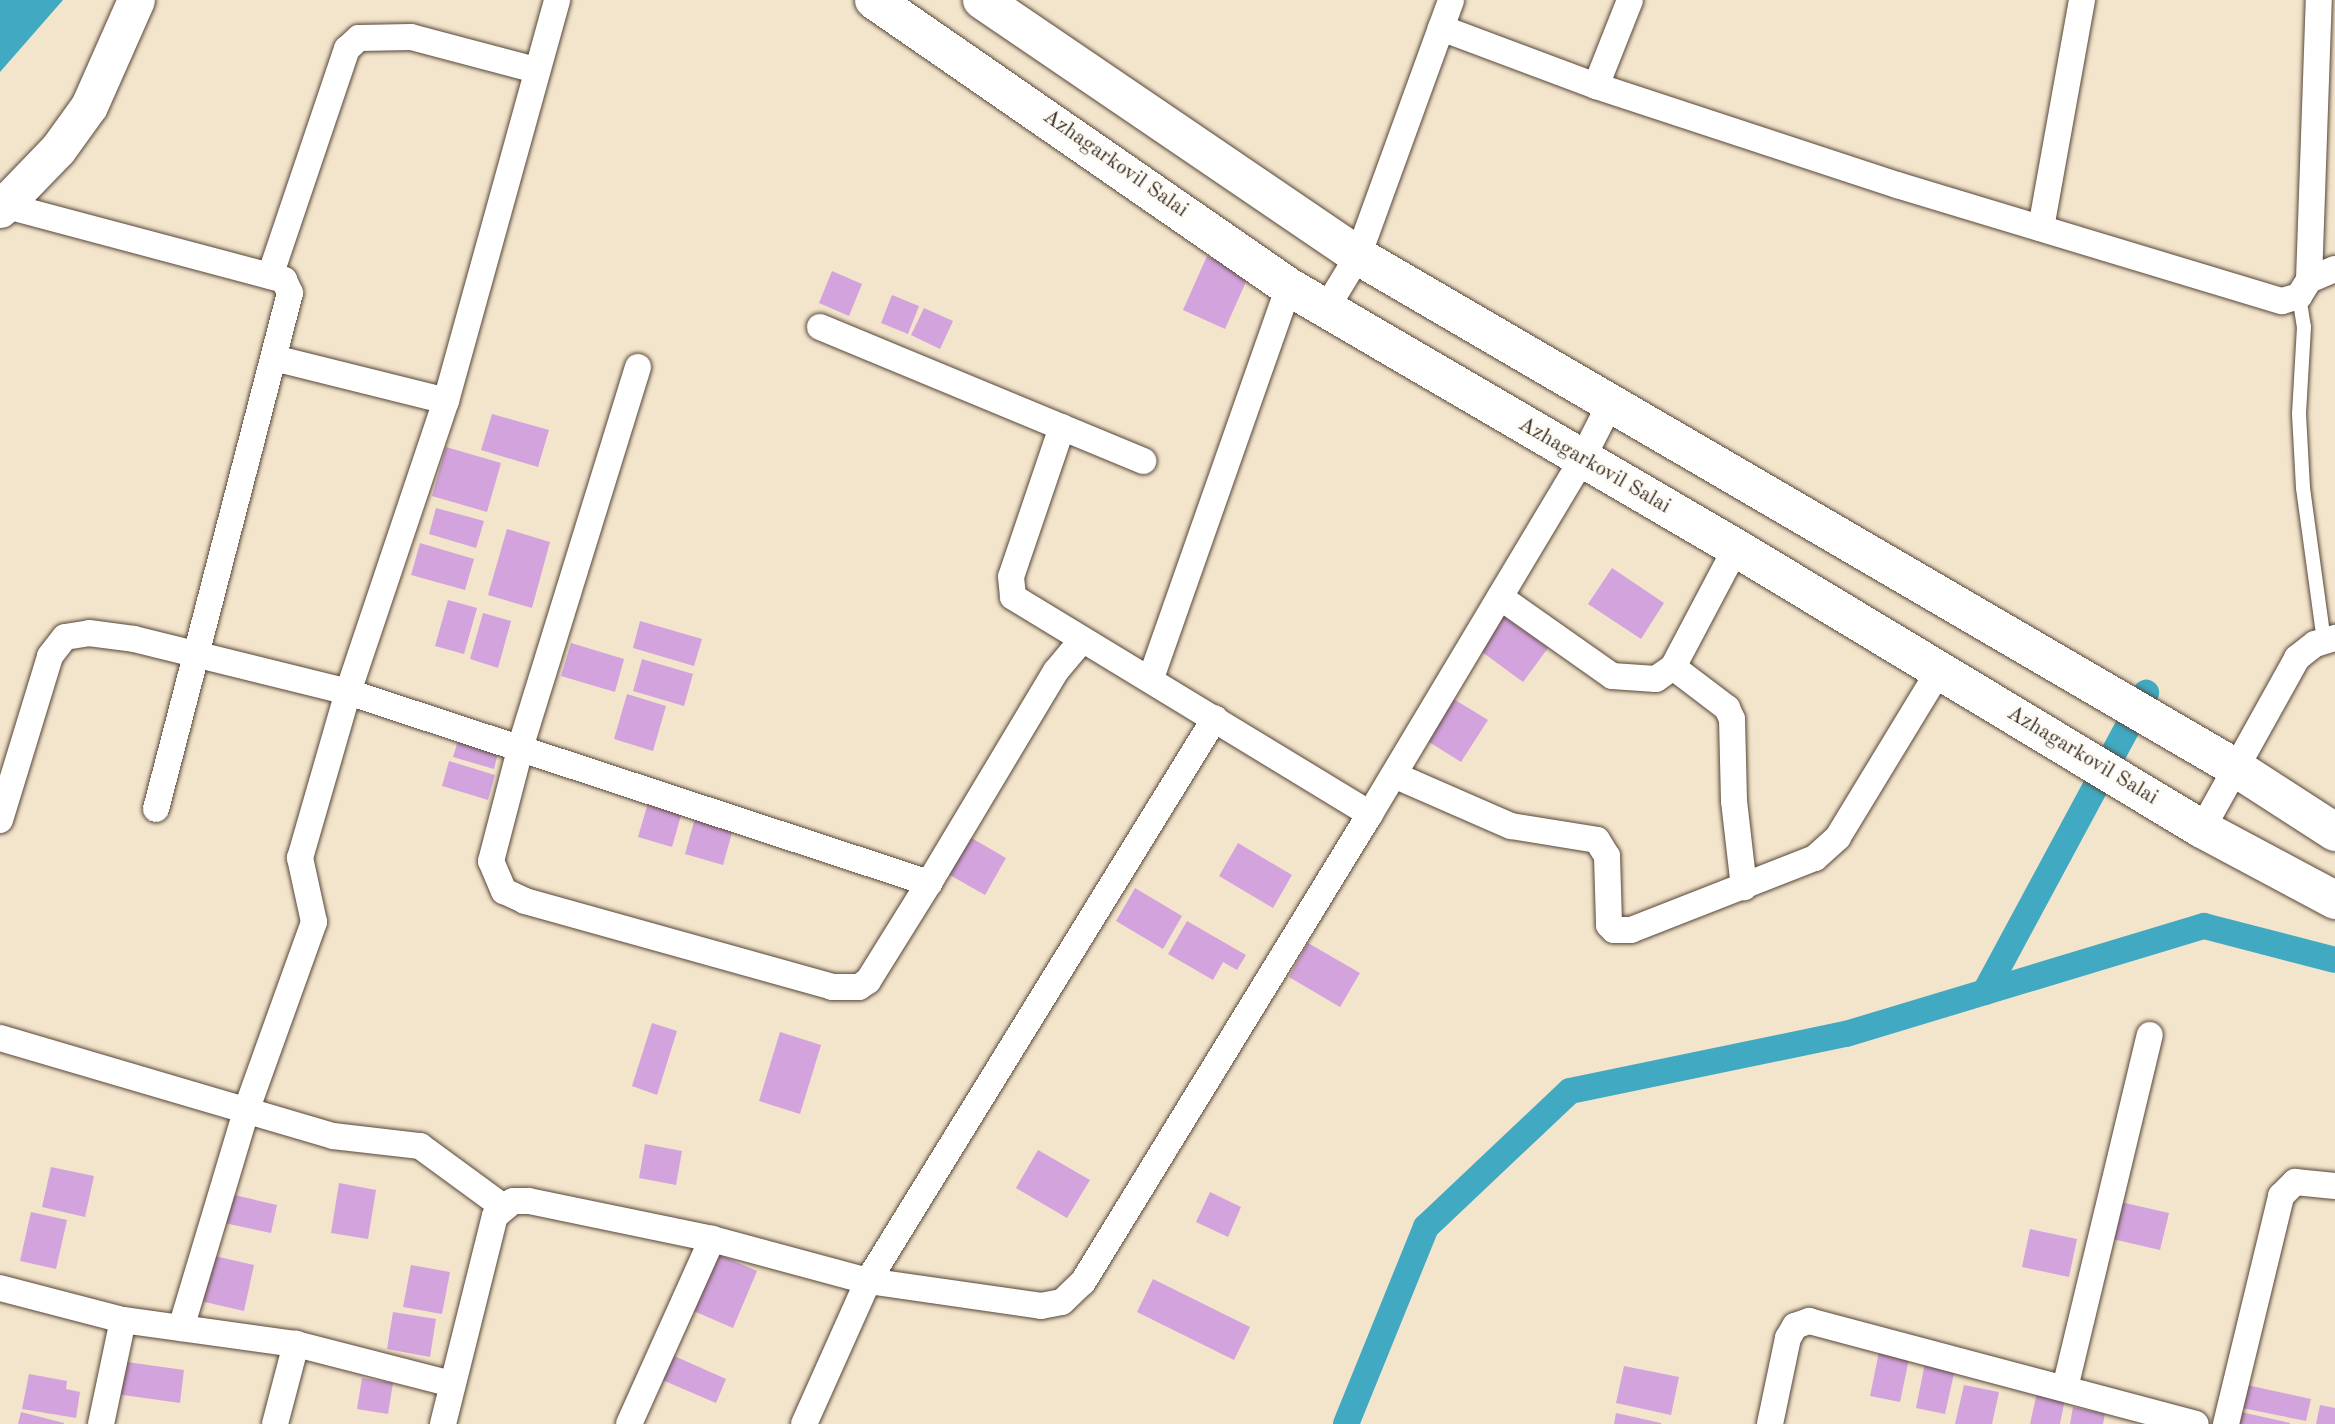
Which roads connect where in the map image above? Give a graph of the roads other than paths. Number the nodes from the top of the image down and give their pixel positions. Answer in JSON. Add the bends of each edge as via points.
{"nodes":[{"id":1,"x":136,"y":0,"type":"edge"},
{"id":2,"x":556,"y":0,"type":"edge"},
{"id":3,"x":874,"y":0,"type":"edge"},
{"id":4,"x":982,"y":0,"type":"edge"},
{"id":5,"x":1451,"y":0,"type":"edge"},
{"id":6,"x":1630,"y":0,"type":"edge"},
{"id":7,"x":2081,"y":0,"type":"edge"},
{"id":8,"x":2319,"y":0,"type":"edge"},
{"id":9,"x":1441,"y":29,"type":"junction"},
{"id":10,"x":536,"y":70,"type":"junction"},
{"id":11,"x":1596,"y":86,"type":"junction"},
{"id":12,"x":2,"y":207,"type":"edge"},
{"id":13,"x":2041,"y":228,"type":"junction"},
{"id":14,"x":1358,"y":256,"type":"junction"},
{"id":15,"x":2335,"y":269,"type":"edge"},
{"id":16,"x":270,"y":276,"type":"junction"},
{"id":17,"x":1289,"y":287,"type":"junction"},
{"id":18,"x":2304,"y":288,"type":"junction"},
{"id":19,"x":1327,"y":307,"type":"junction"},
{"id":20,"x":820,"y":327,"type":"dead end"},
{"id":21,"x":274,"y":358,"type":"junction"},
{"id":22,"x":638,"y":367,"type":"dead end"},
{"id":23,"x":446,"y":401,"type":"junction"},
{"id":24,"x":1609,"y":406,"type":"junction"},
{"id":25,"x":1062,"y":427,"type":"junction"},
{"id":26,"x":1143,"y":461,"type":"dead end"},
{"id":27,"x":1581,"y":461,"type":"junction"},
{"id":28,"x":1736,"y":548,"type":"junction"},
{"id":29,"x":1500,"y":597,"type":"junction"},
{"id":30,"x":1082,"y":640,"type":"junction"},
{"id":31,"x":2330,"y":640,"type":"edge"},
{"id":32,"x":198,"y":656,"type":"junction"},
{"id":33,"x":1673,"y":667,"type":"junction"},
{"id":34,"x":1940,"y":669,"type":"junction"},
{"id":35,"x":1151,"y":678,"type":"junction"},
{"id":36,"x":348,"y":692,"type":"junction"},
{"id":37,"x":1215,"y":718,"type":"junction"},
{"id":38,"x":521,"y":746,"type":"junction"},
{"id":39,"x":2236,"y":768,"type":"junction"},
{"id":40,"x":1394,"y":775,"type":"junction"},
{"id":41,"x":156,"y":809,"type":"dead end"},
{"id":42,"x":1370,"y":814,"type":"junction"},
{"id":43,"x":0,"y":820,"type":"edge"},
{"id":44,"x":2202,"y":829,"type":"junction"},
{"id":45,"x":2335,"y":832,"type":"edge"},
{"id":46,"x":929,"y":883,"type":"junction"},
{"id":47,"x":1744,"y":887,"type":"junction"},
{"id":48,"x":2335,"y":900,"type":"edge"},
{"id":49,"x":2150,"y":1035,"type":"dead end"},
{"id":50,"x":0,"y":1038,"type":"edge"},
{"id":51,"x":246,"y":1111,"type":"junction"},
{"id":52,"x":2335,"y":1186,"type":"edge"},
{"id":53,"x":502,"y":1206,"type":"junction"},
{"id":54,"x":712,"y":1239,"type":"junction"},
{"id":55,"x":868,"y":1281,"type":"junction"},
{"id":56,"x":0,"y":1288,"type":"edge"},
{"id":57,"x":123,"y":1320,"type":"junction"},
{"id":58,"x":181,"y":1328,"type":"junction"},
{"id":59,"x":296,"y":1345,"type":"junction"},
{"id":60,"x":452,"y":1384,"type":"junction"},
{"id":61,"x":2065,"y":1388,"type":"junction"},
{"id":62,"x":101,"y":1424,"type":"edge"},
{"id":63,"x":275,"y":1424,"type":"edge"},
{"id":64,"x":443,"y":1424,"type":"edge"},
{"id":65,"x":629,"y":1424,"type":"edge"},
{"id":66,"x":804,"y":1424,"type":"edge"},
{"id":67,"x":1770,"y":1424,"type":"edge"},
{"id":68,"x":2196,"y":1424,"type":"edge"},
{"id":69,"x":2226,"y":1424,"type":"edge"}],
"edges":[{"from":1,"to":12,"type":"main road","via":[[89,106],[58,149]]},
{"from":2,"to":10,"type":"street"},
{"from":3,"to":17,"type":"main road","name":"Azhagarkovil Salai"},
{"from":4,"to":14,"type":"main road"},
{"from":5,"to":9,"type":"street"},
{"from":6,"to":11,"type":"street"},
{"from":7,"to":13,"type":"street"},
{"from":8,"to":18,"type":"street"},
{"from":9,"to":11,"type":"street"},
{"from":9,"to":14,"type":"street"},
{"from":10,"to":16,"type":"street","via":[[411,37],[359,38],[347,50]]},
{"from":10,"to":23,"type":"street"},
{"from":11,"to":13,"type":"street"},
{"from":12,"to":16,"type":"street"},
{"from":13,"to":18,"type":"street","via":[[2264,298],[2282,301]]},
{"from":14,"to":19,"type":"street"},
{"from":14,"to":24,"type":"main road"},
{"from":15,"to":18,"type":"street"},
{"from":16,"to":21,"type":"street","via":[[284,280],[290,293]]},
{"from":17,"to":19,"type":"main road","name":"Azhagarkovil Salai"},
{"from":17,"to":35,"type":"street"},
{"from":18,"to":31,"type":"lane","via":[[2299,414],[2303,488]]},
{"from":19,"to":27,"type":"main road","name":"Azhagarkovil Salai"},
{"from":20,"to":25,"type":"street"},
{"from":21,"to":23,"type":"street"},
{"from":21,"to":32,"type":"street"},
{"from":22,"to":38,"type":"street"},
{"from":23,"to":36,"type":"street"},
{"from":24,"to":27,"type":"street"},
{"from":24,"to":39,"type":"main road"},
{"from":25,"to":26,"type":"street"},
{"from":25,"to":30,"type":"street","via":[[1010,589],[1018,604]]},
{"from":27,"to":28,"type":"main road","name":"Azhagarkovil Salai"},
{"from":27,"to":29,"type":"street"},
{"from":28,"to":33,"type":"street"},
{"from":28,"to":34,"type":"main road","name":"Azhagarkovil Salai"},
{"from":29,"to":33,"type":"street","via":[[1612,676],[1656,679]]},
{"from":29,"to":40,"type":"street"},
{"from":30,"to":35,"type":"street"},
{"from":30,"to":46,"type":"street","via":[[1056,671]]},
{"from":31,"to":39,"type":"street","via":[[2297,658]]},
{"from":32,"to":36,"type":"street"},
{"from":32,"to":41,"type":"street"},
{"from":32,"to":43,"type":"street","via":[[89,633],[65,637],[50,656]]},
{"from":33,"to":47,"type":"street","via":[[1727,708],[1732,719],[1734,802]]},
{"from":34,"to":44,"type":"main road","name":"Azhagarkovil Salai"},
{"from":34,"to":47,"type":"street","via":[[1838,837],[1815,858]]},
{"from":35,"to":37,"type":"street"},
{"from":36,"to":38,"type":"street"},
{"from":36,"to":51,"type":"street","via":[[300,858],[314,922]]},
{"from":37,"to":42,"type":"street"},
{"from":37,"to":55,"type":"street"},
{"from":38,"to":46,"type":"street"},
{"from":38,"to":46,"type":"street","via":[[491,861],[504,891],[525,901],[845,989],[868,981]]},
{"from":39,"to":44,"type":"street"},
{"from":39,"to":45,"type":"main road"},
{"from":40,"to":42,"type":"street"},
{"from":40,"to":47,"type":"street","via":[[1511,826],[1597,840],[1607,856],[1606,906],[1614,930],[1631,930]]},
{"from":42,"to":55,"type":"street","via":[[1083,1282],[1062,1302],[1041,1306]]},
{"from":44,"to":48,"type":"main road","name":"Azhagarkovil Salai"},
{"from":49,"to":61,"type":"street"},
{"from":50,"to":51,"type":"street"},
{"from":51,"to":53,"type":"street","via":[[333,1136],[420,1146]]},
{"from":51,"to":58,"type":"street"},
{"from":52,"to":69,"type":"street","via":[[2311,1180],[2295,1182],[2281,1196]]},
{"from":53,"to":54,"type":"street","via":[[529,1201]]},
{"from":53,"to":60,"type":"street","via":[[495,1216]]},
{"from":54,"to":55,"type":"street"},
{"from":54,"to":65,"type":"street"},
{"from":55,"to":66,"type":"street"},
{"from":56,"to":57,"type":"street"},
{"from":57,"to":58,"type":"street"},
{"from":57,"to":62,"type":"street"},
{"from":58,"to":59,"type":"street"},
{"from":59,"to":60,"type":"street"},
{"from":59,"to":63,"type":"street"},
{"from":60,"to":64,"type":"street"},
{"from":61,"to":67,"type":"street","via":[[1809,1321],[1795,1326],[1788,1338]]},
{"from":61,"to":68,"type":"street"}]}
